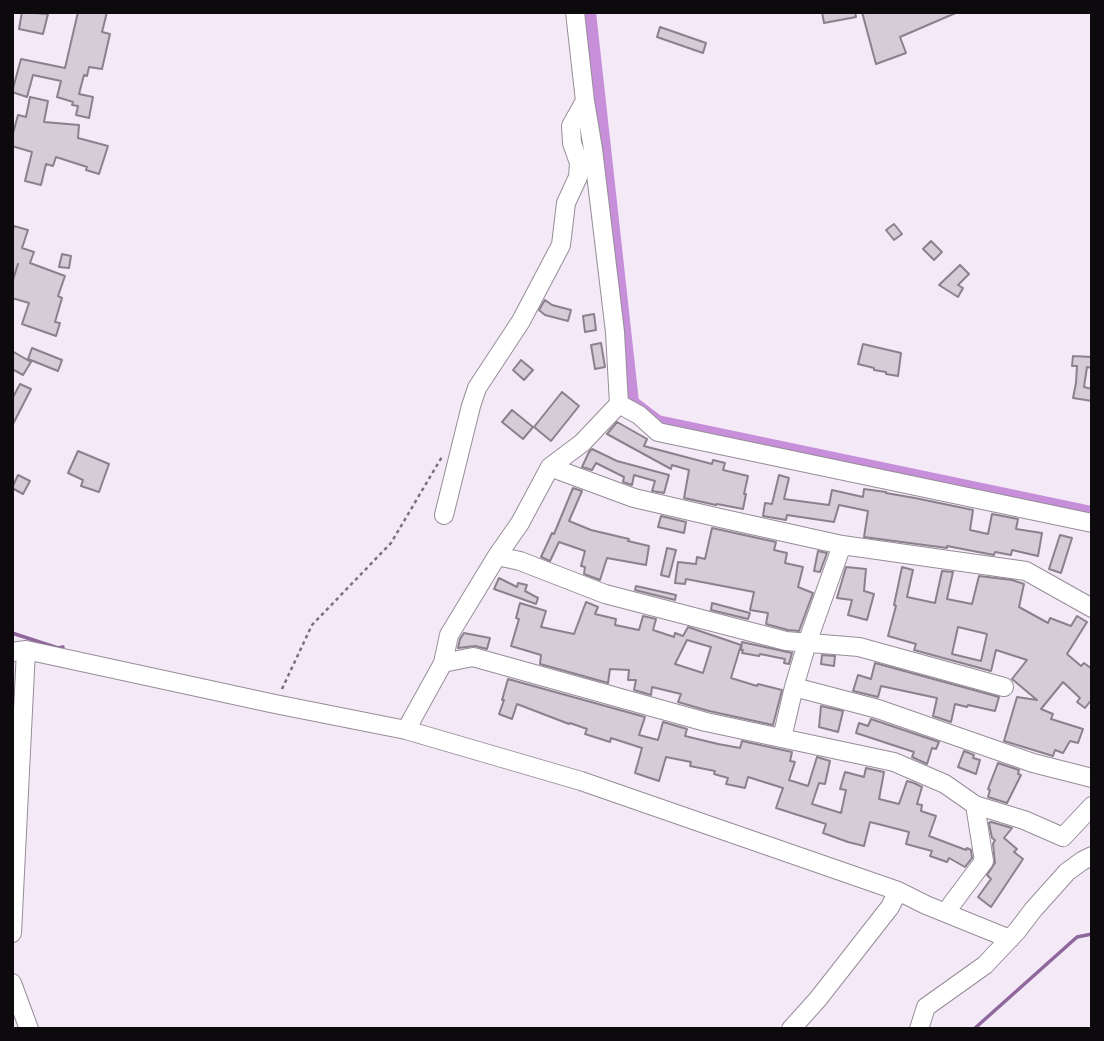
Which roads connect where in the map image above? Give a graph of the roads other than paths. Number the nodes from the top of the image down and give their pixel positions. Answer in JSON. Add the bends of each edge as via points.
{"nodes":[{"id":1,"x":575,"y":12,"type":"edge"},
{"id":2,"x":585,"y":101,"type":"junction"},
{"id":3,"x":619,"y":404,"type":"junction"},
{"id":4,"x":550,"y":467,"type":"junction"},
{"id":5,"x":444,"y":515,"type":"dead end"},
{"id":6,"x":1092,"y":523,"type":"edge"},
{"id":7,"x":842,"y":545,"type":"junction"},
{"id":8,"x":497,"y":556,"type":"junction"},
{"id":9,"x":1092,"y":608,"type":"edge"},
{"id":10,"x":807,"y":643,"type":"junction"},
{"id":11,"x":19,"y":651,"type":"edge"},
{"id":12,"x":443,"y":663,"type":"junction"},
{"id":13,"x":794,"y":687,"type":"junction"},
{"id":14,"x":1004,"y":687,"type":"dead end"},
{"id":15,"x":405,"y":730,"type":"junction"},
{"id":16,"x":782,"y":738,"type":"junction"},
{"id":17,"x":1092,"y":778,"type":"edge"},
{"id":18,"x":975,"y":805,"type":"junction"},
{"id":19,"x":1092,"y":806,"type":"edge"},
{"id":20,"x":1092,"y":856,"type":"edge"},
{"id":21,"x":898,"y":891,"type":"junction"},
{"id":22,"x":950,"y":914,"type":"junction"},
{"id":23,"x":12,"y":933,"type":"edge"},
{"id":24,"x":1010,"y":939,"type":"junction"},
{"id":25,"x":12,"y":983,"type":"edge"},
{"id":26,"x":29,"y":1029,"type":"edge"},
{"id":27,"x":791,"y":1029,"type":"edge"},
{"id":28,"x":919,"y":1029,"type":"edge"}],
"edges":[{"from":1,"to":2,"type":"street"},
{"from":2,"to":3,"type":"street","via":[[615,332]]},
{"from":2,"to":5,"type":"street","via":[[572,125],[578,177],[566,203],[561,245],[477,388]]},
{"from":3,"to":4,"type":"street","via":[[582,443]]},
{"from":3,"to":6,"type":"street","via":[[659,432]]},
{"from":4,"to":7,"type":"street","via":[[634,498]]},
{"from":4,"to":8,"type":"street"},
{"from":7,"to":9,"type":"street","via":[[1026,571]]},
{"from":7,"to":10,"type":"street"},
{"from":8,"to":10,"type":"street","via":[[606,594]]},
{"from":8,"to":12,"type":"street","via":[[449,635]]},
{"from":10,"to":13,"type":"street"},
{"from":10,"to":14,"type":"street","via":[[859,647]]},
{"from":11,"to":15,"type":"street"},
{"from":11,"to":23,"type":"street"},
{"from":12,"to":15,"type":"street"},
{"from":12,"to":16,"type":"street","via":[[473,657],[706,722]]},
{"from":13,"to":16,"type":"street"},
{"from":13,"to":17,"type":"street"},
{"from":15,"to":21,"type":"street","via":[[581,781]]},
{"from":16,"to":18,"type":"street","via":[[894,762],[945,784]]},
{"from":18,"to":19,"type":"street","via":[[1063,837]]},
{"from":18,"to":22,"type":"street","via":[[984,860],[951,905]]},
{"from":20,"to":24,"type":"street","via":[[1067,872]]},
{"from":21,"to":22,"type":"street"},
{"from":21,"to":27,"type":"street"},
{"from":22,"to":24,"type":"street"},
{"from":24,"to":28,"type":"street","via":[[985,965],[926,1007]]},
{"from":25,"to":26,"type":"street"}]}
